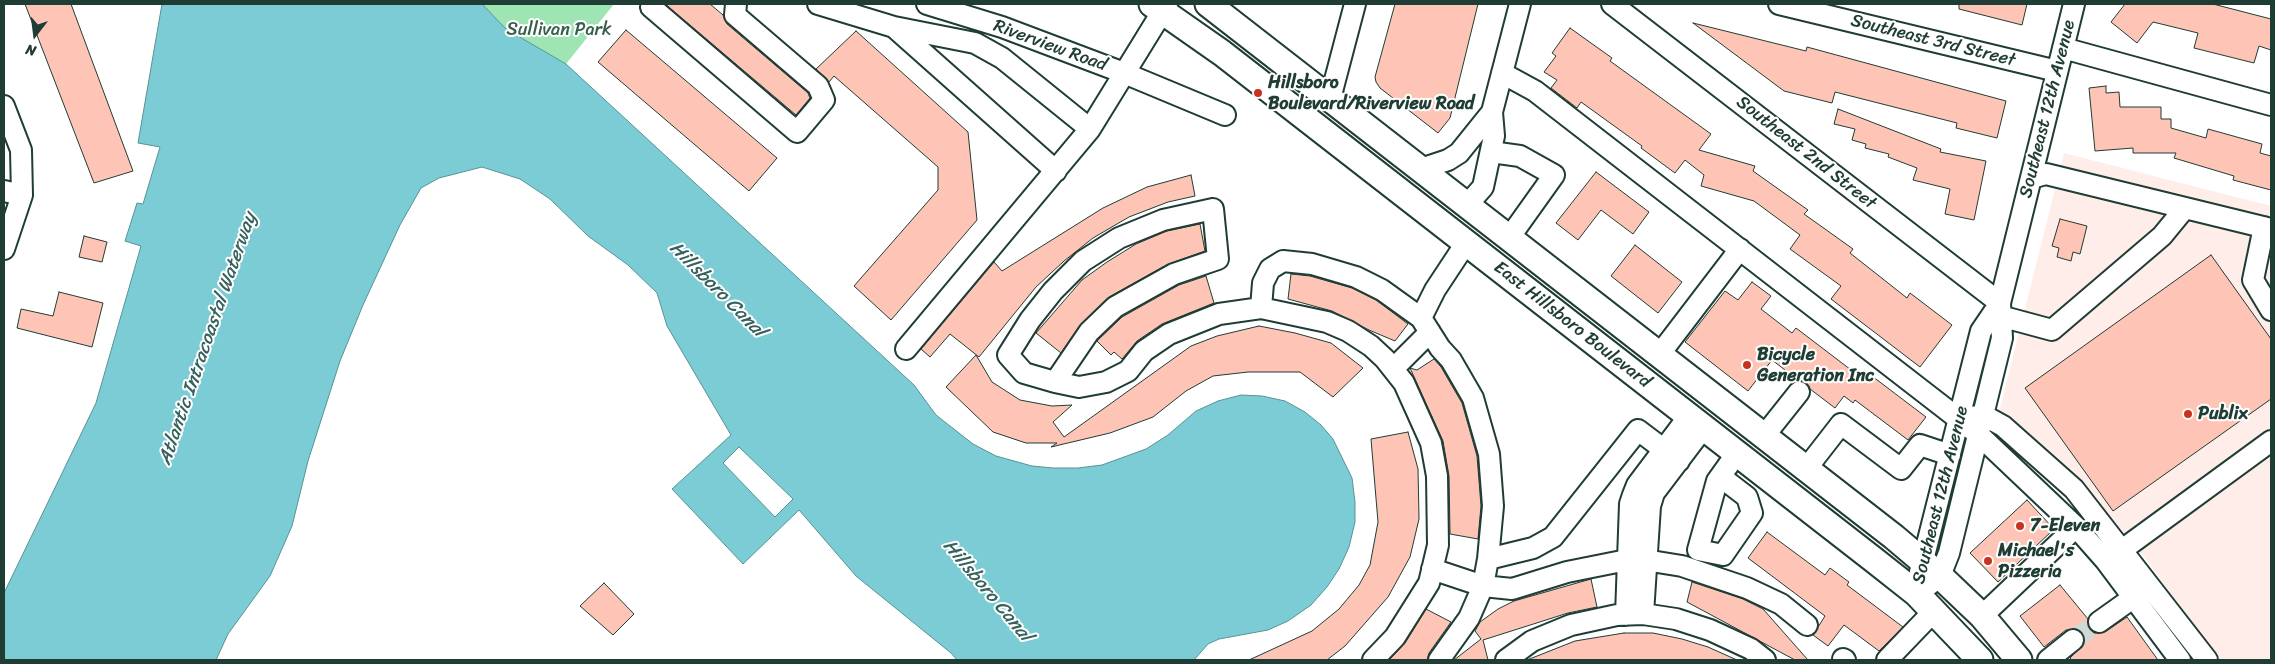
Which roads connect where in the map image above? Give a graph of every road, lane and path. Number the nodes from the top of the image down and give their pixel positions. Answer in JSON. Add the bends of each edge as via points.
{"nodes":[{"id":1,"x":653,"y":4,"type":"edge"},
{"id":2,"x":736,"y":4,"type":"edge"},
{"id":3,"x":818,"y":4,"type":"edge"},
{"id":4,"x":927,"y":4,"type":"edge"},
{"id":5,"x":1208,"y":4,"type":"edge"},
{"id":6,"x":1356,"y":4,"type":"edge"},
{"id":7,"x":1520,"y":4,"type":"edge"},
{"id":8,"x":1779,"y":4,"type":"edge"},
{"id":9,"x":2074,"y":4,"type":"edge"},
{"id":10,"x":1160,"y":6,"type":"edge"},
{"id":11,"x":1621,"y":6,"type":"edge"},
{"id":12,"x":894,"y":27,"type":"junction"},
{"id":13,"x":2063,"y":48,"type":"junction"},
{"id":14,"x":2057,"y":70,"type":"junction"},
{"id":15,"x":1124,"y":73,"type":"junction"},
{"id":16,"x":1502,"y":73,"type":"junction"},
{"id":17,"x":1330,"y":99,"type":"junction"},
{"id":18,"x":2271,"y":105,"type":"edge"},
{"id":19,"x":4,"y":106,"type":"edge"},
{"id":20,"x":1492,"y":112,"type":"junction"},
{"id":21,"x":1225,"y":115,"type":"dead end"},
{"id":22,"x":1090,"y":129,"type":"junction"},
{"id":23,"x":1338,"y":143,"type":"junction"},
{"id":24,"x":1491,"y":152,"type":"junction"},
{"id":25,"x":1421,"y":170,"type":"junction"},
{"id":26,"x":1056,"y":171,"type":"junction"},
{"id":27,"x":2031,"y":178,"type":"junction"},
{"id":28,"x":13,"y":193,"type":"edge"},
{"id":29,"x":1467,"y":205,"type":"junction"},
{"id":30,"x":2185,"y":208,"type":"junction"},
{"id":31,"x":2267,"y":228,"type":"edge"},
{"id":32,"x":1509,"y":238,"type":"junction"},
{"id":33,"x":1466,"y":243,"type":"junction"},
{"id":34,"x":4,"y":249,"type":"edge"},
{"id":35,"x":1740,"y":250,"type":"junction"},
{"id":36,"x":1552,"y":272,"type":"junction"},
{"id":37,"x":1261,"y":308,"type":"junction"},
{"id":38,"x":2000,"y":309,"type":"junction"},
{"id":39,"x":2271,"y":310,"type":"edge"},
{"id":40,"x":1426,"y":325,"type":"junction"},
{"id":41,"x":906,"y":349,"type":"dead end"},
{"id":42,"x":1659,"y":355,"type":"junction"},
{"id":43,"x":1393,"y":369,"type":"junction"},
{"id":44,"x":1055,"y":382,"type":"junction"},
{"id":45,"x":1799,"y":392,"type":"dead end"},
{"id":46,"x":1959,"y":418,"type":"junction"},
{"id":47,"x":1696,"y":422,"type":"junction"},
{"id":48,"x":1980,"y":425,"type":"junction"},
{"id":49,"x":1764,"y":436,"type":"junction"},
{"id":50,"x":2271,"y":441,"type":"edge"},
{"id":51,"x":1737,"y":453,"type":"junction"},
{"id":52,"x":1671,"y":455,"type":"junction"},
{"id":53,"x":1950,"y":455,"type":"junction"},
{"id":54,"x":1806,"y":468,"type":"junction"},
{"id":55,"x":1720,"y":477,"type":"dead end"},
{"id":56,"x":2076,"y":527,"type":"junction"},
{"id":57,"x":2114,"y":556,"type":"junction"},
{"id":58,"x":1488,"y":559,"type":"junction"},
{"id":59,"x":1636,"y":560,"type":"junction"},
{"id":60,"x":1921,"y":560,"type":"junction"},
{"id":61,"x":1432,"y":569,"type":"junction"},
{"id":62,"x":1940,"y":576,"type":"junction"},
{"id":63,"x":1483,"y":586,"type":"junction"},
{"id":64,"x":2150,"y":586,"type":"junction"},
{"id":65,"x":2133,"y":598,"type":"junction"},
{"id":66,"x":1925,"y":603,"type":"junction"},
{"id":67,"x":1635,"y":614,"type":"junction"},
{"id":68,"x":1982,"y":616,"type":"junction"},
{"id":69,"x":2099,"y":622,"type":"tunnel mouth"},
{"id":70,"x":1808,"y":625,"type":"dead end"},
{"id":71,"x":2073,"y":640,"type":"tunnel mouth"},
{"id":72,"x":1373,"y":660,"type":"edge"},
{"id":73,"x":1439,"y":660,"type":"edge"},
{"id":74,"x":1506,"y":660,"type":"edge"},
{"id":75,"x":1765,"y":660,"type":"edge"},
{"id":76,"x":1887,"y":660,"type":"edge"},
{"id":77,"x":1980,"y":660,"type":"edge"},
{"id":78,"x":2020,"y":660,"type":"edge"},
{"id":79,"x":2048,"y":660,"type":"edge"},
{"id":80,"x":2180,"y":660,"type":"edge"},
{"id":81,"x":2207,"y":660,"type":"edge"}],
"edges":[{"from":1,"to":2,"type":"street","via":[[651,7],[797,132],[824,100],[818,86],[735,15]]},
{"from":3,"to":12,"type":"street"},
{"from":4,"to":15,"type":"street","name":"Riverview Road","via":[[1002,27]]},
{"from":5,"to":17,"type":"main road","name":"East Hillsboro Boulevard"},
{"from":6,"to":17,"type":"street"},
{"from":7,"to":16,"type":"street"},
{"from":8,"to":14,"type":"street","name":"Southeast 3rd Street"},
{"from":9,"to":13,"type":"street","name":"Southeast 12th Avenue"},
{"from":10,"to":15,"type":"street","name":"Riverview Road"},
{"from":10,"to":23,"type":"main road","name":"East Hillsboro Boulevard"},
{"from":11,"to":38,"type":"street","name":"Southeast 2nd Street"},
{"from":12,"to":22,"type":"street","via":[[975,43],[1002,58]]},
{"from":12,"to":26,"type":"street"},
{"from":13,"to":14,"type":"street","name":"Southeast 12th Avenue"},
{"from":13,"to":18,"type":"street"},
{"from":14,"to":27,"type":"street","name":"Southeast 12th Avenue"},
{"from":15,"to":21,"type":"street"},
{"from":15,"to":22,"type":"street"},
{"from":16,"to":20,"type":"street"},
{"from":16,"to":35,"type":"street","via":[[1536,91]]},
{"from":17,"to":25,"type":"main road","name":"East Hillsboro Boulevard"},
{"from":19,"to":28,"type":"street","via":[[21,150]]},
{"from":20,"to":24,"type":"street","via":[[1494,136]]},
{"from":20,"to":25,"type":"street","via":[[1459,153]]},
{"from":22,"to":26,"type":"street"},
{"from":23,"to":29,"type":"main road","via":[[1430,202]]},
{"from":23,"to":33,"type":"main road","name":"East Hillsboro Boulevard"},
{"from":24,"to":29,"type":"street","via":[[1483,187]]},
{"from":24,"to":32,"type":"street","via":[[1520,156],[1554,175]]},
{"from":25,"to":29,"type":"main road","name":"East Hillsboro Boulevard"},
{"from":26,"to":41,"type":"street"},
{"from":27,"to":30,"type":"street","via":[[2046,174]]},
{"from":27,"to":38,"type":"street","name":"Southeast 12th Avenue"},
{"from":28,"to":34,"type":"street"},
{"from":29,"to":32,"type":"main road","name":"East Hillsboro Boulevard"},
{"from":30,"to":31,"type":"street"},
{"from":30,"to":38,"type":"street","via":[[2162,236],[2052,330]]},
{"from":31,"to":39,"type":"street","via":[[2253,280]]},
{"from":32,"to":36,"type":"main road","name":"East Hillsboro Boulevard"},
{"from":33,"to":36,"type":"main road","via":[[1480,235],[1492,240],[1535,273]]},
{"from":33,"to":40,"type":"street","via":[[1434,290]]},
{"from":33,"to":47,"type":"main road","name":"East Hillsboro Boulevard"},
{"from":35,"to":42,"type":"street"},
{"from":35,"to":46,"type":"street"},
{"from":36,"to":42,"type":"main road","name":"East Hillsboro Boulevard"},
{"from":37,"to":40,"type":"street","via":[[1263,283],[1270,269],[1283,261],[1312,264],[1356,277],[1382,290]]},
{"from":37,"to":43,"type":"street","via":[[1318,319],[1348,331],[1372,346]]},
{"from":37,"to":44,"type":"street","via":[[1219,314],[1169,334],[1144,351],[1128,371],[1106,382],[1080,387]]},
{"from":38,"to":46,"type":"street","name":"Southeast 12th Avenue","via":[[1981,331]]},
{"from":38,"to":48,"type":"street","name":"Southeast 12th Avenue","via":[[2002,338]]},
{"from":40,"to":43,"type":"street"},
{"from":40,"to":58,"type":"street","via":[[1472,398],[1489,454],[1493,506]]},
{"from":42,"to":49,"type":"main road","name":"East Hillsboro Boulevard"},
{"from":43,"to":61,"type":"street","via":[[1404,383],[1431,443],[1438,506],[1438,545]]},
{"from":44,"to":44,"type":"street","via":[[1024,373],[1008,355],[1053,291],[1083,261],[1119,238],[1163,220],[1213,209],[1218,259],[1174,274],[1115,307],[1089,332]]},
{"from":45,"to":49,"type":"street"},
{"from":46,"to":48,"type":"street"},
{"from":46,"to":53,"type":"street","name":"Southeast 12th Avenue"},
{"from":47,"to":51,"type":"main road","name":"East Hillsboro Boulevard"},
{"from":47,"to":52,"type":"street"},
{"from":48,"to":56,"type":"street"},
{"from":48,"to":57,"type":"street","via":[[2004,426],[2074,489]]},
{"from":48,"to":62,"type":"street","name":"Southeast 12th Avenue"},
{"from":49,"to":54,"type":"main road","name":"East Hillsboro Boulevard"},
{"from":50,"to":57,"type":"street"},
{"from":51,"to":55,"type":"street"},
{"from":51,"to":66,"type":"main road","name":"East Hillsboro Boulevard"},
{"from":52,"to":58,"type":"street","via":[[1638,430],[1553,537],[1533,548]]},
{"from":52,"to":59,"type":"street","via":[[1632,494]]},
{"from":53,"to":54,"type":"street","via":[[1920,445],[1901,469],[1841,424]]},
{"from":53,"to":60,"type":"street","name":"Southeast 12th Avenue"},
{"from":54,"to":60,"type":"main road","name":"East Hillsboro Boulevard"},
{"from":56,"to":57,"type":"street"},
{"from":56,"to":68,"type":"street"},
{"from":57,"to":64,"type":"street"},
{"from":57,"to":65,"type":"street"},
{"from":58,"to":63,"type":"street"},
{"from":59,"to":63,"type":"street","via":[[1568,572],[1512,589]]},
{"from":59,"to":67,"type":"street"},
{"from":59,"to":70,"type":"street","via":[[1682,566],[1747,588],[1781,604]]},
{"from":60,"to":62,"type":"main road","name":"East Hillsboro Boulevard"},
{"from":60,"to":66,"type":"street","name":"Southeast 12th Avenue"},
{"from":61,"to":63,"type":"street"},
{"from":61,"to":72,"type":"street","via":[[1429,584],[1414,609]]},
{"from":62,"to":66,"type":"street","name":"Southeast 12th Avenue"},
{"from":62,"to":68,"type":"main road","name":"East Hillsboro Boulevard"},
{"from":63,"to":73,"type":"street","via":[[1470,618]]},
{"from":64,"to":65,"type":"street"},
{"from":64,"to":81,"type":"street"},
{"from":65,"to":69,"type":"street"},
{"from":65,"to":80,"type":"street"},
{"from":66,"to":76,"type":"street"},
{"from":66,"to":77,"type":"main road","name":"East Hillsboro Boulevard"},
{"from":67,"to":74,"type":"street","via":[[1616,614],[1571,625],[1532,641]]},
{"from":67,"to":75,"type":"street","via":[[1676,620],[1710,630],[1751,649]]},
{"from":68,"to":78,"type":"main road","name":"East Hillsboro Boulevard"},
{"from":71,"to":79,"type":"street"}]}
